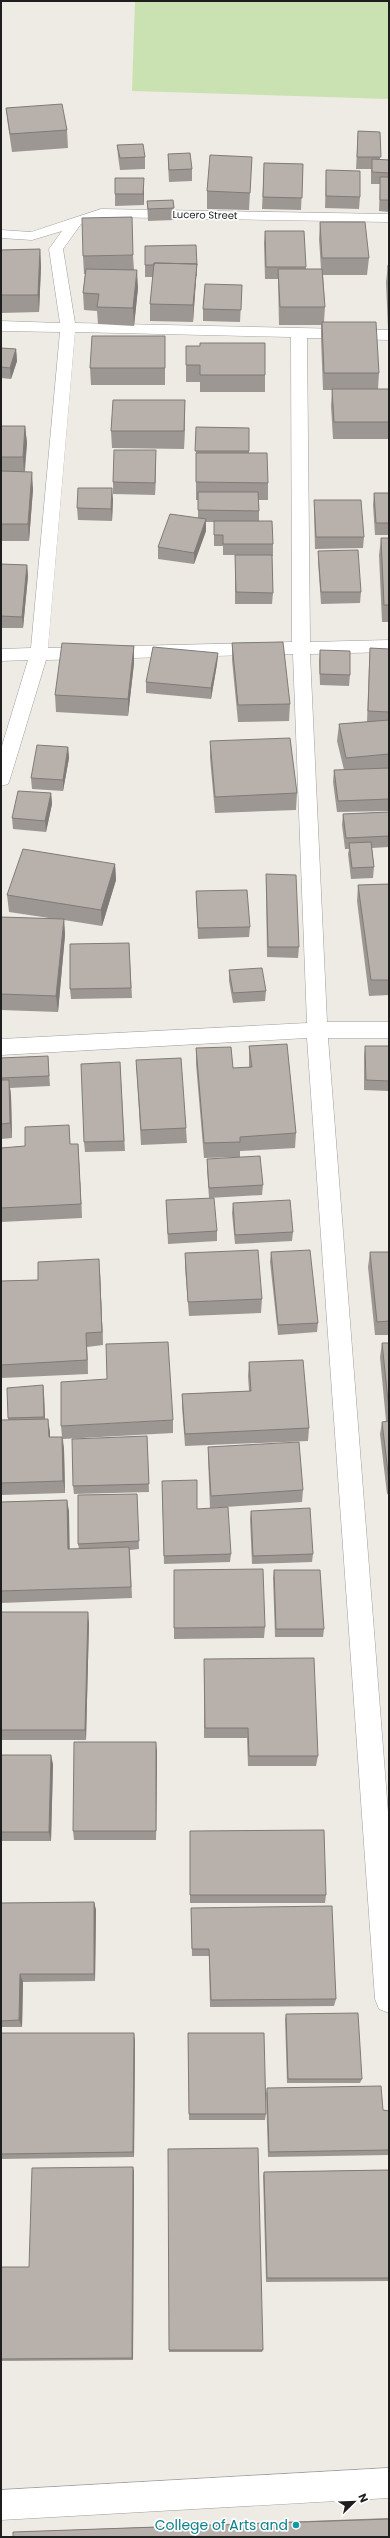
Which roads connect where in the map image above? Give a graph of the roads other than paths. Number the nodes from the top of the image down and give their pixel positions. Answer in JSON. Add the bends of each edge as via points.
{"nodes":[{"id":1,"x":389,"y":218,"type":"edge"},
{"id":2,"x":75,"y":223,"type":"junction"},
{"id":3,"x":1,"y":234,"type":"edge"},
{"id":4,"x":1,"y":326,"type":"edge"},
{"id":5,"x":68,"y":327,"type":"junction"},
{"id":6,"x":299,"y":332,"type":"junction"},
{"id":7,"x":389,"y":335,"type":"edge"},
{"id":8,"x":301,"y":646,"type":"junction"},
{"id":9,"x":389,"y":646,"type":"edge"},
{"id":10,"x":1,"y":655,"type":"edge"},
{"id":11,"x":39,"y":655,"type":"junction"},
{"id":12,"x":1,"y":779,"type":"edge"},
{"id":13,"x":317,"y":1030,"type":"junction"},
{"id":14,"x":389,"y":1030,"type":"edge"},
{"id":15,"x":1,"y":1047,"type":"edge"},
{"id":16,"x":389,"y":1999,"type":"edge"},
{"id":17,"x":389,"y":2483,"type":"edge"},
{"id":18,"x":1,"y":2505,"type":"edge"}],
"edges":[{"from":1,"to":2,"type":"street","name":"Lucero Street","via":[[101,213]]},
{"from":2,"to":3,"type":"street","name":"Lucero Street","via":[[32,236]]},
{"from":2,"to":5,"type":"street","via":[[56,249]]},
{"from":4,"to":5,"type":"street"},
{"from":5,"to":6,"type":"street"},
{"from":5,"to":11,"type":"street"},
{"from":6,"to":7,"type":"street"},
{"from":6,"to":8,"type":"street"},
{"from":8,"to":9,"type":"street"},
{"from":8,"to":11,"type":"street"},
{"from":8,"to":13,"type":"street"},
{"from":10,"to":11,"type":"street"},
{"from":11,"to":12,"type":"street"},
{"from":13,"to":14,"type":"street"},
{"from":13,"to":15,"type":"street"},
{"from":13,"to":16,"type":"street"},
{"from":17,"to":18,"type":"street"}]}
